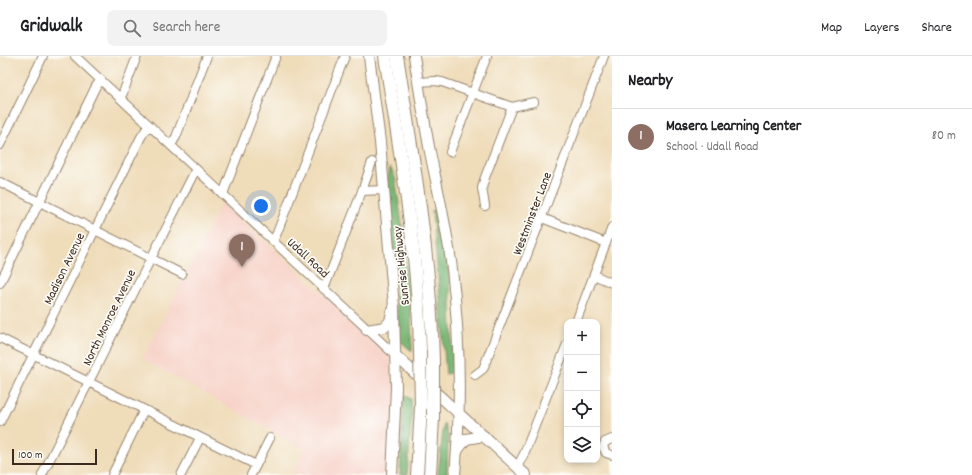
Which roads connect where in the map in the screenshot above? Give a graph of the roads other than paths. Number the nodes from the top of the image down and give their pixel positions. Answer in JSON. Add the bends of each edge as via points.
{"nodes":[{"id":1,"x":42,"y":56,"type":"edge"},
{"id":2,"x":75,"y":56,"type":"edge"},
{"id":3,"x":138,"y":56,"type":"edge"},
{"id":4,"x":207,"y":56,"type":"edge"},
{"id":5,"x":276,"y":56,"type":"edge"},
{"id":6,"x":345,"y":56,"type":"edge"},
{"id":7,"x":369,"y":56,"type":"edge"},
{"id":8,"x":385,"y":56,"type":"edge"},
{"id":9,"x":398,"y":56,"type":"edge"},
{"id":10,"x":402,"y":56,"type":"edge"},
{"id":11,"x":414,"y":56,"type":"edge"},
{"id":12,"x":487,"y":56,"type":"edge"},
{"id":13,"x":604,"y":56,"type":"edge"},
{"id":14,"x":101,"y":80,"type":"junction"},
{"id":15,"x":418,"y":82,"type":"junction"},
{"id":16,"x":403,"y":91,"type":"junction"},
{"id":17,"x":473,"y":93,"type":"junction"},
{"id":18,"x":120,"y":98,"type":"junction"},
{"id":19,"x":534,"y":102,"type":"dead end"},
{"id":20,"x":512,"y":107,"type":"junction"},
{"id":21,"x":149,"y":125,"type":"junction"},
{"id":22,"x":0,"y":144,"type":"edge"},
{"id":23,"x":171,"y":145,"type":"junction"},
{"id":24,"x":450,"y":152,"type":"dead end"},
{"id":25,"x":372,"y":162,"type":"dead end"},
{"id":26,"x":196,"y":169,"type":"junction"},
{"id":27,"x":0,"y":182,"type":"edge"},
{"id":28,"x":384,"y":190,"type":"junction"},
{"id":29,"x":362,"y":191,"type":"junction"},
{"id":30,"x":223,"y":194,"type":"junction"},
{"id":31,"x":40,"y":202,"type":"junction"},
{"id":32,"x":485,"y":206,"type":"dead end"},
{"id":33,"x":542,"y":218,"type":"junction"},
{"id":34,"x":612,"y":227,"type":"edge"},
{"id":35,"x":95,"y":230,"type":"junction"},
{"id":36,"x":273,"y":241,"type":"junction"},
{"id":37,"x":606,"y":243,"type":"junction"},
{"id":38,"x":151,"y":258,"type":"junction"},
{"id":39,"x":182,"y":274,"type":"dead end"},
{"id":40,"x":594,"y":275,"type":"junction"},
{"id":41,"x":612,"y":283,"type":"edge"},
{"id":42,"x":0,"y":284,"type":"edge"},
{"id":43,"x":324,"y":289,"type":"junction"},
{"id":44,"x":394,"y":307,"type":"junction"},
{"id":45,"x":577,"y":319,"type":"edge"},
{"id":46,"x":367,"y":330,"type":"junction"},
{"id":47,"x":0,"y":338,"type":"edge"},
{"id":48,"x":564,"y":352,"type":"edge"},
{"id":49,"x":33,"y":355,"type":"junction"},
{"id":50,"x":396,"y":356,"type":"junction"},
{"id":51,"x":475,"y":375,"type":"dead end"},
{"id":52,"x":89,"y":383,"type":"junction"},
{"id":53,"x":144,"y":410,"type":"junction"},
{"id":54,"x":458,"y":412,"type":"junction"},
{"id":55,"x":0,"y":422,"type":"edge"},
{"id":56,"x":484,"y":436,"type":"junction"},
{"id":57,"x":200,"y":438,"type":"junction"},
{"id":58,"x":270,"y":438,"type":"dead end"},
{"id":59,"x":612,"y":439,"type":"edge"},
{"id":60,"x":456,"y":453,"type":"junction"},
{"id":61,"x":612,"y":455,"type":"edge"},
{"id":62,"x":256,"y":465,"type":"junction"},
{"id":63,"x":517,"y":467,"type":"junction"},
{"id":64,"x":42,"y":475,"type":"edge"},
{"id":65,"x":112,"y":475,"type":"edge"},
{"id":66,"x":181,"y":475,"type":"edge"},
{"id":67,"x":251,"y":475,"type":"edge"},
{"id":68,"x":392,"y":475,"type":"edge"},
{"id":69,"x":417,"y":475,"type":"edge"},
{"id":70,"x":430,"y":475,"type":"edge"},
{"id":71,"x":455,"y":475,"type":"edge"},
{"id":72,"x":526,"y":475,"type":"edge"}],
"edges":[{"from":1,"to":22,"type":"street"},
{"from":2,"to":14,"type":"street","name":"Udall Road"},
{"from":3,"to":18,"type":"street"},
{"from":4,"to":23,"type":"street"},
{"from":5,"to":30,"type":"street"},
{"from":6,"to":36,"type":"street"},
{"from":7,"to":28,"type":"main road","name":"Sunrise Highway"},
{"from":8,"to":69,"type":"highway","name":"Sunrise Highway","bridge":true,"via":[[418,295],[421,407]]},
{"from":9,"to":16,"type":"highway","name":"Sunrise Highway"},
{"from":10,"to":16,"type":"highway"},
{"from":11,"to":15,"type":"main road"},
{"from":12,"to":17,"type":"street"},
{"from":13,"to":33,"type":"street","name":"Westminster Lane"},
{"from":14,"to":18,"type":"street","name":"Udall Road"},
{"from":14,"to":31,"type":"street"},
{"from":15,"to":17,"type":"street","via":[[438,81]]},
{"from":15,"to":54,"type":"main road","via":[[453,282],[458,344]]},
{"from":16,"to":70,"type":"highway","name":"Sunrise Highway","bridge":true,"via":[[426,248],[431,302],[433,418]]},
{"from":17,"to":20,"type":"street"},
{"from":17,"to":24,"type":"street"},
{"from":18,"to":21,"type":"street","name":"Udall Road"},
{"from":19,"to":20,"type":"street"},
{"from":20,"to":32,"type":"street","via":[[484,180],[482,188]]},
{"from":21,"to":23,"type":"street","name":"Udall Road"},
{"from":21,"to":35,"type":"street","name":"Madison Avenue"},
{"from":23,"to":26,"type":"street","name":"Udall Road"},
{"from":25,"to":29,"type":"street"},
{"from":26,"to":30,"type":"street","name":"Udall Road"},
{"from":26,"to":38,"type":"street","name":"North Monroe Avenue"},
{"from":27,"to":31,"type":"street"},
{"from":28,"to":29,"type":"street"},
{"from":28,"to":44,"type":"main road","name":"Sunrise Highway"},
{"from":29,"to":43,"type":"street"},
{"from":30,"to":36,"type":"street","name":"Udall Road"},
{"from":31,"to":35,"type":"street"},
{"from":31,"to":42,"type":"street"},
{"from":33,"to":37,"type":"street"},
{"from":33,"to":51,"type":"street","name":"Westminster Lane","via":[[483,369]]},
{"from":34,"to":37,"type":"street"},
{"from":35,"to":38,"type":"street"},
{"from":35,"to":49,"type":"street","name":"Madison Avenue"},
{"from":36,"to":43,"type":"street","name":"Udall Road"},
{"from":37,"to":40,"type":"street"},
{"from":38,"to":39,"type":"street"},
{"from":38,"to":52,"type":"street","name":"North Monroe Avenue"},
{"from":40,"to":41,"type":"street"},
{"from":40,"to":45,"type":"street"},
{"from":43,"to":46,"type":"street","name":"Udall Road"},
{"from":44,"to":46,"type":"main road","via":[[386,326]]},
{"from":44,"to":50,"type":"main road","name":"Sunrise Highway"},
{"from":46,"to":50,"type":"street","name":"Udall Road"},
{"from":47,"to":49,"type":"street"},
{"from":48,"to":63,"type":"street"},
{"from":49,"to":52,"type":"street"},
{"from":49,"to":55,"type":"street","name":"Madison Avenue"},
{"from":50,"to":54,"type":"main road","name":"Udall Road"},
{"from":50,"to":68,"type":"main road","name":"Sunrise Highway","via":[[396,419]]},
{"from":52,"to":53,"type":"street"},
{"from":52,"to":64,"type":"street","name":"North Monroe Avenue"},
{"from":53,"to":57,"type":"street"},
{"from":53,"to":65,"type":"street"},
{"from":54,"to":56,"type":"main road","name":"Udall Road"},
{"from":54,"to":60,"type":"main road"},
{"from":56,"to":60,"type":"main road","via":[[466,439]]},
{"from":56,"to":63,"type":"main road","name":"Udall Road"},
{"from":57,"to":62,"type":"street"},
{"from":57,"to":66,"type":"street"},
{"from":58,"to":62,"type":"street"},
{"from":59,"to":61,"type":"street","via":[[605,442],[603,447],[606,453]]},
{"from":60,"to":71,"type":"main road"},
{"from":62,"to":67,"type":"street"},
{"from":63,"to":72,"type":"main road","name":"Udall Road"}]}
